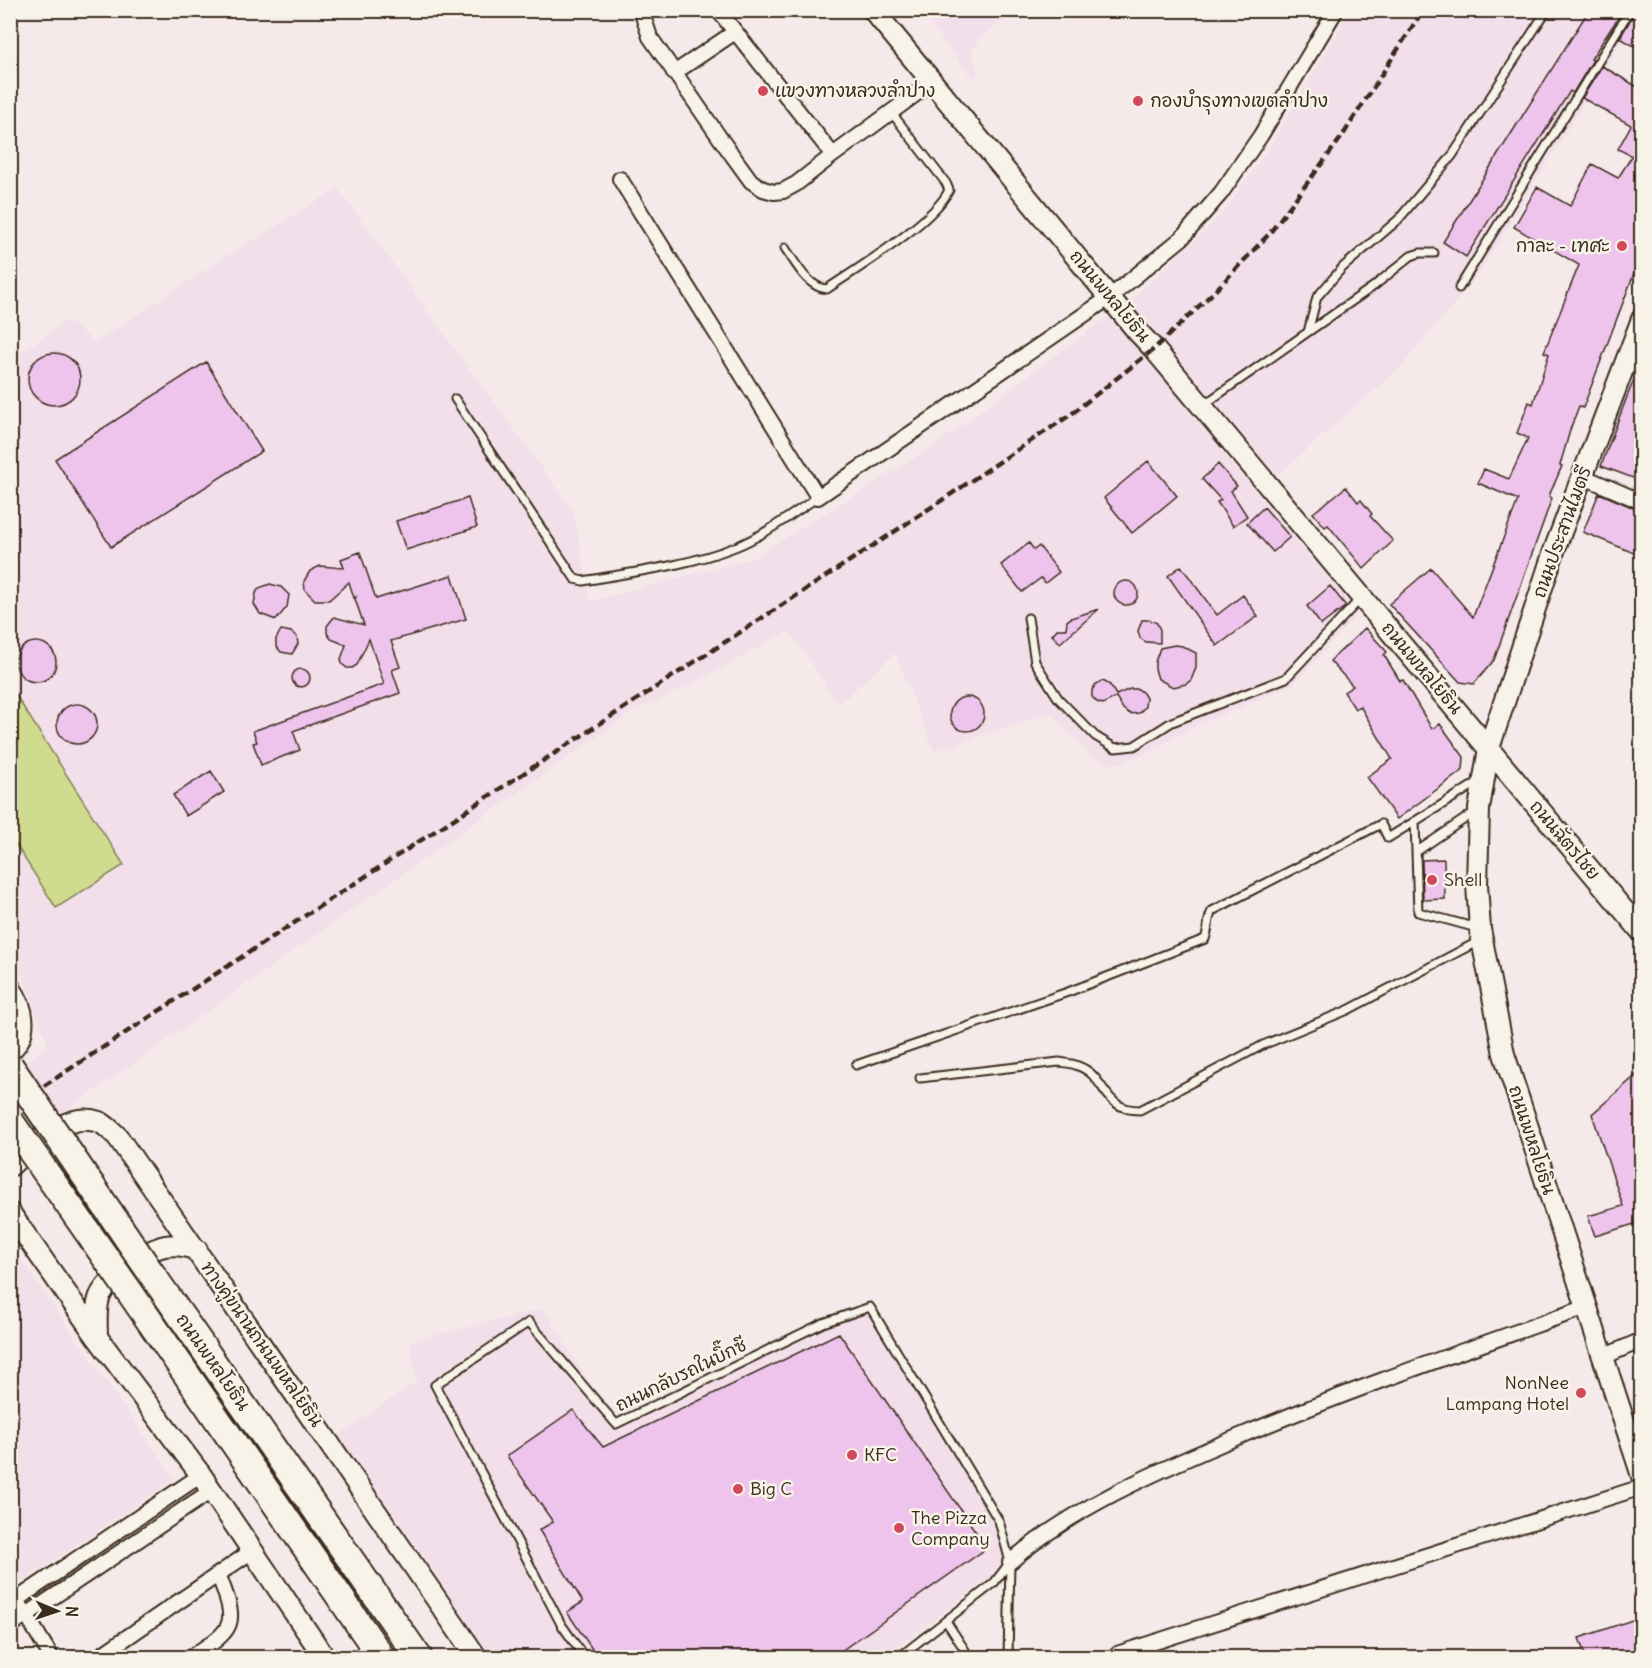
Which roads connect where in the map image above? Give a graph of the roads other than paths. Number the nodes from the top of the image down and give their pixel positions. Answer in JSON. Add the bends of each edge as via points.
{"nodes":[{"id":1,"x":641,"y":10,"type":"edge"},
{"id":2,"x":718,"y":10,"type":"edge"},
{"id":3,"x":873,"y":10,"type":"edge"},
{"id":4,"x":1336,"y":10,"type":"edge"},
{"id":5,"x":1547,"y":10,"type":"edge"},
{"id":6,"x":1630,"y":10,"type":"edge"},
{"id":7,"x":735,"y":32,"type":"junction"},
{"id":8,"x":674,"y":73,"type":"junction"},
{"id":9,"x":932,"y":82,"type":"junction"},
{"id":10,"x":891,"y":112,"type":"junction"},
{"id":11,"x":833,"y":155,"type":"junction"},
{"id":12,"x":620,"y":179,"type":"dead end"},
{"id":13,"x":785,"y":248,"type":"dead end"},
{"id":14,"x":1434,"y":254,"type":"dead end"},
{"id":15,"x":1459,"y":288,"type":"dead end"},
{"id":16,"x":1110,"y":297,"type":"junction"},
{"id":17,"x":1641,"y":319,"type":"edge"},
{"id":18,"x":1308,"y":332,"type":"junction"},
{"id":19,"x":455,"y":399,"type":"dead end"},
{"id":20,"x":1202,"y":406,"type":"junction"},
{"id":21,"x":1582,"y":476,"type":"junction"},
{"id":22,"x":818,"y":497,"type":"junction"},
{"id":23,"x":1641,"y":502,"type":"edge"},
{"id":24,"x":1362,"y":597,"type":"junction"},
{"id":25,"x":1028,"y":618,"type":"dead end"},
{"id":26,"x":1489,"y":748,"type":"junction"},
{"id":27,"x":1484,"y":778,"type":"junction"},
{"id":28,"x":1479,"y":809,"type":"junction"},
{"id":29,"x":1415,"y":821,"type":"junction"},
{"id":30,"x":1416,"y":852,"type":"junction"},
{"id":31,"x":1641,"y":932,"type":"edge"},
{"id":32,"x":1481,"y":934,"type":"junction"},
{"id":33,"x":10,"y":988,"type":"edge"},
{"id":34,"x":10,"y":1050,"type":"edge"},
{"id":35,"x":856,"y":1065,"type":"dead end"},
{"id":36,"x":10,"y":1066,"type":"edge"},
{"id":37,"x":920,"y":1078,"type":"dead end"},
{"id":38,"x":10,"y":1121,"type":"edge"},
{"id":39,"x":10,"y":1166,"type":"edge"},
{"id":40,"x":10,"y":1214,"type":"edge"},
{"id":41,"x":197,"y":1250,"type":"junction"},
{"id":42,"x":1587,"y":1307,"type":"junction"},
{"id":43,"x":98,"y":1337,"type":"junction"},
{"id":44,"x":1641,"y":1340,"type":"edge"},
{"id":45,"x":1603,"y":1357,"type":"junction"},
{"id":46,"x":1641,"y":1476,"type":"edge"},
{"id":47,"x":206,"y":1483,"type":"junction"},
{"id":48,"x":1641,"y":1487,"type":"edge"},
{"id":49,"x":252,"y":1551,"type":"junction"},
{"id":50,"x":1010,"y":1562,"type":"junction"},
{"id":51,"x":218,"y":1574,"type":"junction"},
{"id":52,"x":13,"y":1599,"type":"edge"},
{"id":53,"x":27,"y":1615,"type":"junction"},
{"id":54,"x":946,"y":1621,"type":"junction"},
{"id":55,"x":10,"y":1626,"type":"edge"},
{"id":56,"x":1117,"y":1654,"type":"dead end"},
{"id":57,"x":52,"y":1658,"type":"edge"},
{"id":58,"x":97,"y":1658,"type":"edge"},
{"id":59,"x":189,"y":1658,"type":"edge"},
{"id":60,"x":325,"y":1658,"type":"edge"},
{"id":61,"x":382,"y":1658,"type":"edge"},
{"id":62,"x":419,"y":1658,"type":"edge"},
{"id":63,"x":477,"y":1658,"type":"edge"},
{"id":64,"x":585,"y":1658,"type":"edge"},
{"id":65,"x":898,"y":1658,"type":"edge"},
{"id":66,"x":970,"y":1658,"type":"edge"},
{"id":67,"x":1008,"y":1658,"type":"edge"}],
"edges":[{"from":1,"to":8,"type":"street","via":[[650,37]]},
{"from":2,"to":7,"type":"street"},
{"from":3,"to":9,"type":"main road","name":"ถนนพหลโยธิน"},
{"from":4,"to":16,"type":"street","via":[[1261,135],[1221,193],[1182,238]]},
{"from":5,"to":18,"type":"lane","via":[[1452,156],[1398,220],[1342,268],[1317,297]]},
{"from":6,"to":15,"type":"lane"},
{"from":7,"to":8,"type":"street"},
{"from":7,"to":11,"type":"street"},
{"from":8,"to":11,"type":"street","via":[[752,181],[763,189],[783,191]]},
{"from":9,"to":10,"type":"street"},
{"from":9,"to":16,"type":"main road","name":"ถนนพหลโยธิน"},
{"from":10,"to":11,"type":"street"},
{"from":10,"to":13,"type":"lane","via":[[946,183],[949,190],[945,197],[898,239],[827,289],[804,275]]},
{"from":12,"to":22,"type":"street"},
{"from":14,"to":18,"type":"lane","via":[[1411,256]]},
{"from":16,"to":20,"type":"main road","name":"ถนนพหลโยธิน"},
{"from":16,"to":22,"type":"street"},
{"from":17,"to":21,"type":"main road","name":"ถนนประสานไมตรี"},
{"from":18,"to":20,"type":"lane"},
{"from":19,"to":22,"type":"lane","via":[[575,579],[583,581],[693,561],[737,546]]},
{"from":20,"to":24,"type":"main road","name":"ถนนพหลโยธิน"},
{"from":21,"to":23,"type":"street"},
{"from":21,"to":26,"type":"main road","name":"ถนนประสานไมตรี"},
{"from":24,"to":25,"type":"lane","via":[[1286,678],[1172,722],[1134,746],[1115,748],[1095,736],[1058,698],[1035,662]]},
{"from":24,"to":26,"type":"main road","name":"ถนนพหลโยธิน"},
{"from":26,"to":27,"type":"main road","name":"ถนนพหลโยธิน"},
{"from":26,"to":31,"type":"main road","name":"ถนนฉัตรไชย","via":[[1632,915]]},
{"from":27,"to":28,"type":"main road","name":"ถนนพหลโยธิน"},
{"from":27,"to":29,"type":"lane"},
{"from":28,"to":30,"type":"lane"},
{"from":28,"to":32,"type":"main road","name":"ถนนพหลโยธิน","via":[[1477,885]]},
{"from":29,"to":30,"type":"lane"},
{"from":29,"to":35,"type":"lane","via":[[1388,838],[1381,824],[1212,910],[1205,939],[1068,992]]},
{"from":30,"to":32,"type":"lane","via":[[1418,912]]},
{"from":32,"to":37,"type":"lane","via":[[1348,1010],[1263,1045],[1140,1110],[1120,1108],[1087,1071],[1059,1062]]},
{"from":32,"to":42,"type":"main road","name":"ถนนพหลโยธิน","via":[[1504,1054]]},
{"from":33,"to":34,"type":"main road","via":[[19,1000],[23,1025],[19,1043]]},
{"from":36,"to":62,"type":"highway","name":"ถนนพหลโยธิน","bridge":true},
{"from":38,"to":61,"type":"highway","name":"ถนนพหลโยธิน","bridge":true},
{"from":39,"to":41,"type":"main road","name":"ทางคู่ขนานถนนพหลโยธิน","via":[[42,1136],[76,1120],[100,1122],[117,1136]]},
{"from":40,"to":43,"type":"main road"},
{"from":41,"to":43,"type":"main road","via":[[174,1245],[153,1250],[106,1287],[97,1308]]},
{"from":41,"to":63,"type":"main road","name":"ทางคู่ขนานถนนพหลโยธิน"},
{"from":42,"to":45,"type":"main road","name":"ถนนพหลโยธิน"},
{"from":42,"to":50,"type":"street","via":[[1311,1406],[1202,1452],[1146,1477],[1068,1521]]},
{"from":43,"to":47,"type":"main road"},
{"from":44,"to":45,"type":"street"},
{"from":45,"to":46,"type":"main road","name":"ถนนพหลโยธิน"},
{"from":47,"to":49,"type":"main road"},
{"from":47,"to":52,"type":"street"},
{"from":47,"to":53,"type":"street"},
{"from":48,"to":56,"type":"street"},
{"from":49,"to":51,"type":"street"},
{"from":49,"to":60,"type":"main road"},
{"from":50,"to":54,"type":"lane","via":[[994,1583]]},
{"from":50,"to":64,"type":"lane","name":"ถนนกลับรถในบิ๊กซี","via":[[999,1521],[870,1307],[823,1323],[616,1424],[529,1322],[435,1386],[561,1624]]},
{"from":50,"to":67,"type":"lane"},
{"from":51,"to":58,"type":"street"},
{"from":51,"to":59,"type":"street","via":[[230,1602],[229,1628],[220,1639]]},
{"from":52,"to":53,"type":"street"},
{"from":53,"to":55,"type":"street"},
{"from":53,"to":57,"type":"street"},
{"from":54,"to":65,"type":"lane"},
{"from":54,"to":66,"type":"lane"}]}
